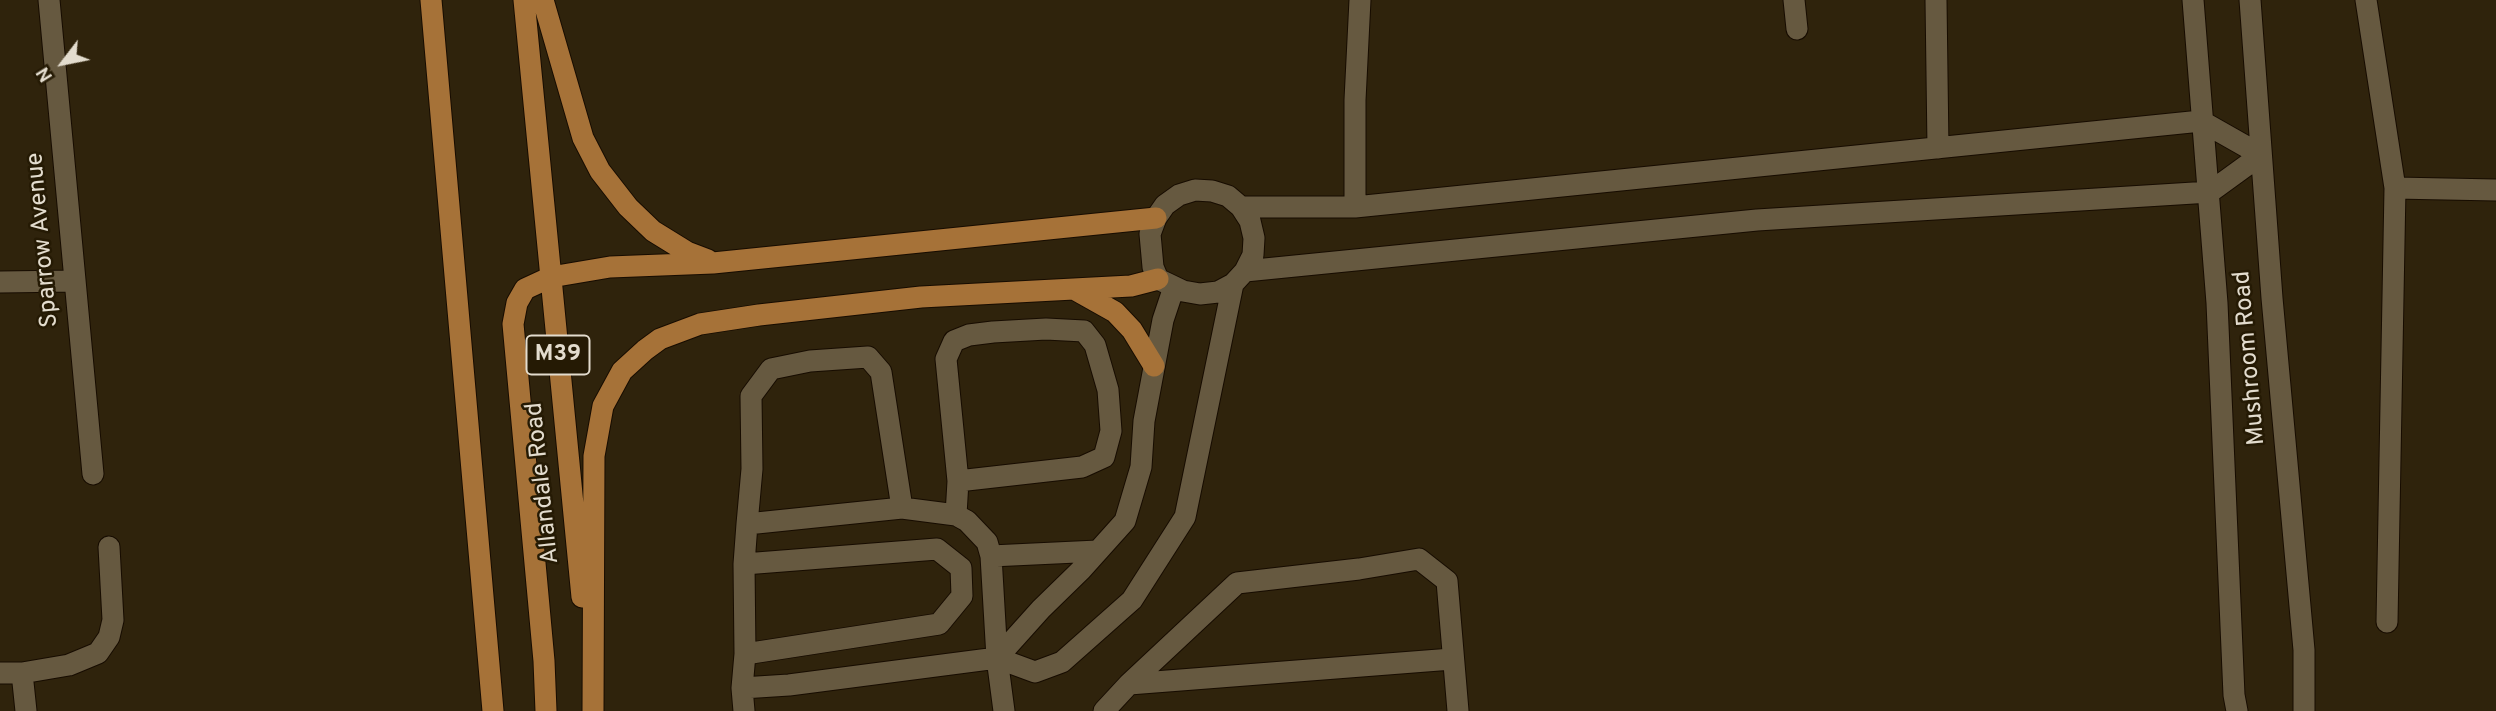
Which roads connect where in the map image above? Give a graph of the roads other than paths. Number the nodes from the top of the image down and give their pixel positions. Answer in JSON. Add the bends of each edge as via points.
{"nodes":[{"id":1,"x":49,"y":0,"type":"edge"},
{"id":2,"x":431,"y":0,"type":"edge"},
{"id":3,"x":524,"y":0,"type":"edge"},
{"id":4,"x":543,"y":0,"type":"edge"},
{"id":5,"x":1360,"y":0,"type":"edge"},
{"id":6,"x":1794,"y":0,"type":"edge"},
{"id":7,"x":1936,"y":0,"type":"edge"},
{"id":8,"x":2193,"y":0,"type":"edge"},
{"id":9,"x":2250,"y":0,"type":"edge"},
{"id":10,"x":2366,"y":0,"type":"edge"},
{"id":11,"x":1797,"y":29,"type":"dead end"},
{"id":12,"x":2201,"y":121,"type":"junction"},
{"id":13,"x":1938,"y":148,"type":"junction"},
{"id":14,"x":2261,"y":155,"type":"junction"},
{"id":15,"x":2395,"y":188,"type":"junction"},
{"id":16,"x":2496,"y":190,"type":"edge"},
{"id":17,"x":2210,"y":192,"type":"junction"},
{"id":18,"x":1241,"y":207,"type":"junction"},
{"id":19,"x":1355,"y":207,"type":"junction"},
{"id":20,"x":1156,"y":218,"type":"junction"},
{"id":21,"x":713,"y":263,"type":"junction"},
{"id":22,"x":551,"y":277,"type":"junction"},
{"id":23,"x":1239,"y":278,"type":"junction"},
{"id":24,"x":74,"y":281,"type":"junction"},
{"id":25,"x":0,"y":282,"type":"edge"},
{"id":26,"x":1166,"y":283,"type":"junction"},
{"id":27,"x":1074,"y":289,"type":"junction"},
{"id":28,"x":1154,"y":366,"type":"junction"},
{"id":29,"x":93,"y":474,"type":"dead end"},
{"id":30,"x":958,"y":481,"type":"junction"},
{"id":31,"x":902,"y":508,"type":"junction"},
{"id":32,"x":956,"y":515,"type":"junction"},
{"id":33,"x":747,"y":524,"type":"junction"},
{"id":34,"x":109,"y":547,"type":"dead end"},
{"id":35,"x":1098,"y":551,"type":"junction"},
{"id":36,"x":991,"y":556,"type":"junction"},
{"id":37,"x":744,"y":564,"type":"junction"},
{"id":38,"x":2387,"y":622,"type":"dead end"},
{"id":39,"x":745,"y":654,"type":"junction"},
{"id":40,"x":997,"y":658,"type":"junction"},
{"id":41,"x":1452,"y":659,"type":"junction"},
{"id":42,"x":0,"y":673,"type":"edge"},
{"id":43,"x":22,"y":673,"type":"junction"},
{"id":44,"x":1129,"y":684,"type":"junction"},
{"id":45,"x":742,"y":688,"type":"junction"},
{"id":46,"x":26,"y":711,"type":"edge"},
{"id":47,"x":493,"y":711,"type":"edge"},
{"id":48,"x":545,"y":711,"type":"edge"},
{"id":49,"x":593,"y":711,"type":"edge"},
{"id":50,"x":744,"y":711,"type":"edge"},
{"id":51,"x":1004,"y":711,"type":"edge"},
{"id":52,"x":1104,"y":711,"type":"edge"},
{"id":53,"x":1458,"y":711,"type":"edge"},
{"id":54,"x":2237,"y":711,"type":"edge"},
{"id":55,"x":2304,"y":711,"type":"edge"}],
"edges":[{"from":1,"to":24,"type":"street","name":"Sparrow Avenue"},
{"from":2,"to":47,"type":"main road"},
{"from":3,"to":22,"type":"main road","name":"Allandale Road","number":"M39"},
{"from":4,"to":21,"type":"main road","via":[[583,138],[600,171],[653,231]]},
{"from":5,"to":19,"type":"street"},
{"from":6,"to":11,"type":"street"},
{"from":7,"to":13,"type":"street"},
{"from":8,"to":12,"type":"street","name":"Mushroom Road"},
{"from":9,"to":14,"type":"street","name":"Mushroom Road"},
{"from":10,"to":15,"type":"street"},
{"from":12,"to":13,"type":"street"},
{"from":12,"to":14,"type":"street"},
{"from":12,"to":17,"type":"street","name":"Mushroom Road"},
{"from":13,"to":19,"type":"street"},
{"from":14,"to":17,"type":"street"},
{"from":14,"to":55,"type":"street","name":"Mushroom Road","via":[[2304,650]]},
{"from":15,"to":16,"type":"street"},
{"from":15,"to":38,"type":"street"},
{"from":17,"to":23,"type":"street","via":[[1757,220]]},
{"from":17,"to":54,"type":"street","name":"Mushroom Road"},
{"from":18,"to":19,"type":"street"},
{"from":18,"to":20,"type":"street","via":[[1212,191],[1195,190],[1165,205]]},
{"from":18,"to":23,"type":"street","via":[[1254,237],[1253,255]]},
{"from":20,"to":21,"type":"main road"},
{"from":20,"to":26,"type":"street","via":[[1150,234],[1153,267]]},
{"from":21,"to":22,"type":"main road","via":[[610,267]]},
{"from":22,"to":48,"type":"main road","via":[[525,289],[513,324]]},
{"from":22,"to":49,"type":"main road","name":"Allandale Road","number":"M39"},
{"from":23,"to":26,"type":"street","via":[[1218,292],[1200,294]]},
{"from":23,"to":40,"type":"street","via":[[1185,517],[1132,600],[1062,662],[1035,672]]},
{"from":24,"to":25,"type":"street"},
{"from":24,"to":29,"type":"street","name":"Sparrow Avenue"},
{"from":26,"to":27,"type":"main road"},
{"from":26,"to":28,"type":"street"},
{"from":27,"to":28,"type":"main road","via":[[1115,312]]},
{"from":27,"to":49,"type":"main road","via":[[921,297],[759,315],[700,324],[645,350],[622,371],[603,406],[594,456]]},
{"from":28,"to":35,"type":"street","via":[[1140,467],[1125,521]]},
{"from":30,"to":30,"type":"street","via":[[1082,467],[1104,457],[1111,431],[1108,390],[1096,345],[1084,331],[1046,329],[969,335],[954,341],[946,359]]},
{"from":30,"to":32,"type":"street"},
{"from":31,"to":32,"type":"street"},
{"from":31,"to":33,"type":"street"},
{"from":31,"to":33,"type":"street","via":[[881,372],[868,357],[821,360],[771,369],[751,396]]},
{"from":32,"to":36,"type":"street","via":[[983,536]]},
{"from":33,"to":37,"type":"street"},
{"from":34,"to":43,"type":"street","via":[[113,620],[104,646],[69,665]]},
{"from":35,"to":36,"type":"street"},
{"from":35,"to":40,"type":"street"},
{"from":36,"to":40,"type":"street"},
{"from":37,"to":39,"type":"street"},
{"from":37,"to":39,"type":"street","via":[[937,549],[961,568],[962,596],[939,624]]},
{"from":39,"to":45,"type":"street"},
{"from":40,"to":45,"type":"street"},
{"from":40,"to":51,"type":"street"},
{"from":41,"to":44,"type":"street"},
{"from":41,"to":44,"type":"street","via":[[1447,581],[1419,559],[1237,583]]},
{"from":41,"to":53,"type":"street"},
{"from":42,"to":43,"type":"street"},
{"from":43,"to":46,"type":"street"},
{"from":44,"to":52,"type":"street"},
{"from":45,"to":50,"type":"street"}]}
